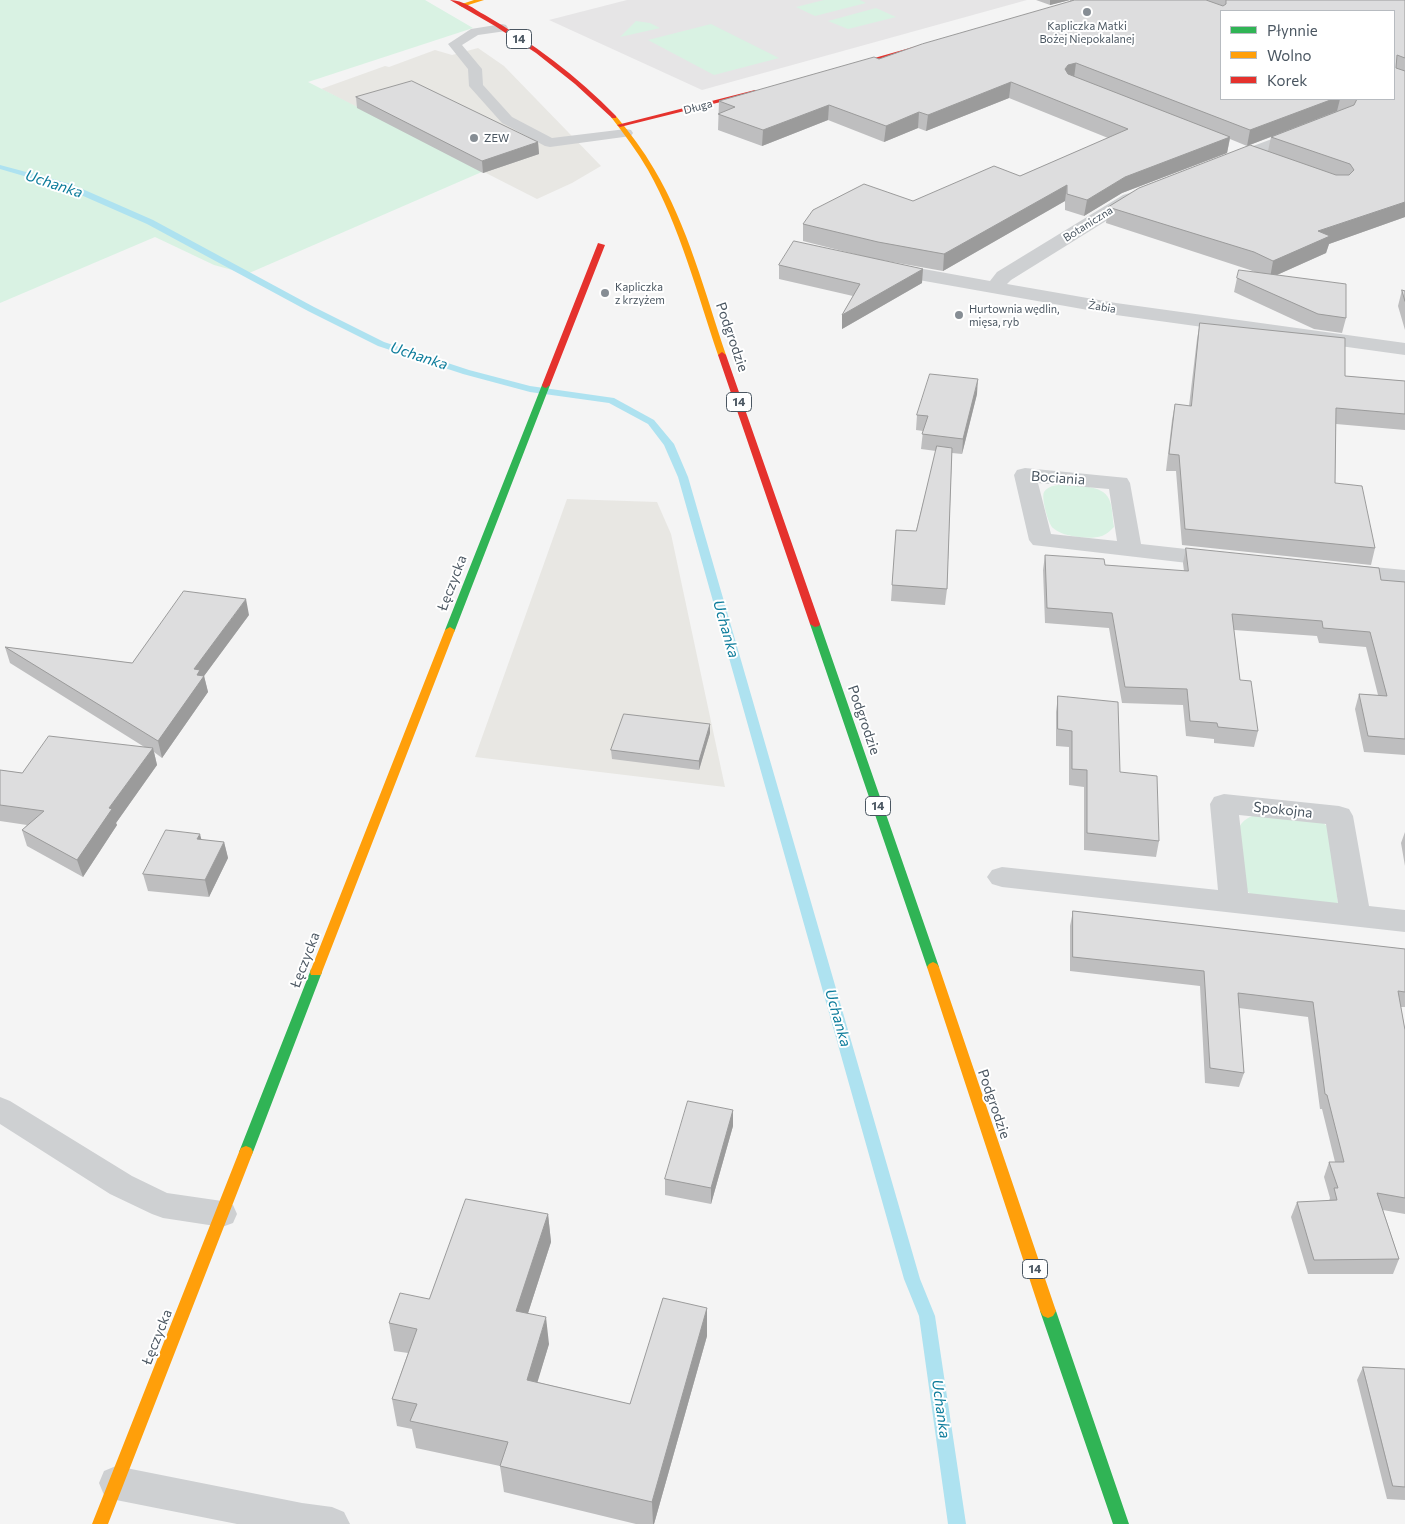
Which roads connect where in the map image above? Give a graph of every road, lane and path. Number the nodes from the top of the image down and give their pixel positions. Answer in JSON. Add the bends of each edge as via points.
{"nodes":[{"id":1,"x":481,"y":0,"type":"edge"},
{"id":2,"x":458,"y":2,"type":"edge"},
{"id":3,"x":502,"y":28,"type":"junction"},
{"id":4,"x":933,"y":43,"type":"edge"},
{"id":5,"x":830,"y":71,"type":"edge"},
{"id":6,"x":764,"y":89,"type":"edge"},
{"id":7,"x":1318,"y":126,"type":"edge"},
{"id":8,"x":623,"y":129,"type":"junction"},
{"id":9,"x":1229,"y":147,"type":"edge"},
{"id":10,"x":1248,"y":154,"type":"junction"},
{"id":11,"x":1275,"y":164,"type":"edge"},
{"id":12,"x":1211,"y":168,"type":"edge"},
{"id":13,"x":1156,"y":189,"type":"edge"},
{"id":14,"x":601,"y":246,"type":"dead end"},
{"id":15,"x":862,"y":264,"type":"edge"},
{"id":16,"x":994,"y":288,"type":"junction"},
{"id":17,"x":1405,"y":348,"type":"edge"},
{"id":18,"x":1130,"y":549,"type":"junction"},
{"id":19,"x":1245,"y":562,"type":"edge"},
{"id":20,"x":1320,"y":569,"type":"edge"},
{"id":21,"x":1405,"y":577,"type":"edge"},
{"id":22,"x":1002,"y":877,"type":"dead end"},
{"id":23,"x":1234,"y":902,"type":"junction"},
{"id":24,"x":1355,"y":916,"type":"junction"},
{"id":25,"x":1405,"y":921,"type":"edge"},
{"id":26,"x":0,"y":1109,"type":"edge"},
{"id":27,"x":222,"y":1214,"type":"junction"},
{"id":28,"x":116,"y":1483,"type":"junction"},
{"id":29,"x":312,"y":1523,"type":"edge"},
{"id":30,"x":100,"y":1524,"type":"edge"},
{"id":31,"x":1121,"y":1524,"type":"edge"}],
"edges":[{"from":1,"to":2,"type":"main road"},
{"from":2,"to":3,"type":"main road","name":"Podgrodzie","number":"14"},
{"from":3,"to":8,"type":"main road","name":"Podgrodzie","number":"14","via":[[572,78]]},
{"from":3,"to":8,"type":"lane","via":[[475,32],[454,44],[475,69],[476,86],[508,120],[550,143]]},
{"from":4,"to":5,"type":"main road"},
{"from":6,"to":8,"type":"main road","name":"Długa"},
{"from":7,"to":10,"type":"street"},
{"from":8,"to":31,"type":"main road","name":"Podgrodzie","number":"14","via":[[644,157],[666,198],[697,282]]},
{"from":9,"to":10,"type":"street"},
{"from":10,"to":11,"type":"street"},
{"from":10,"to":12,"type":"street"},
{"from":13,"to":16,"type":"street","name":"Botaniczna","via":[[1129,199],[1004,276]]},
{"from":14,"to":27,"type":"main road","name":"Łęczycka"},
{"from":15,"to":16,"type":"street","name":"Żabia"},
{"from":16,"to":17,"type":"street","name":"Żabia","via":[[1116,309]]},
{"from":18,"to":18,"type":"street","name":"Bociania","via":[[1119,483],[1025,475],[1041,540]]},
{"from":18,"to":19,"type":"street","name":"Bociania"},
{"from":20,"to":21,"type":"street"},
{"from":22,"to":23,"type":"street"},
{"from":23,"to":24,"type":"street"},
{"from":23,"to":24,"type":"street","name":"Spokojna","via":[[1224,804],[1339,816]]},
{"from":24,"to":25,"type":"street"},
{"from":26,"to":27,"type":"lane","via":[[120,1185],[163,1206]]},
{"from":27,"to":28,"type":"main road","name":"Łęczycka"},
{"from":28,"to":29,"type":"lane"},
{"from":28,"to":30,"type":"main road","name":"Łęczycka"}]}
